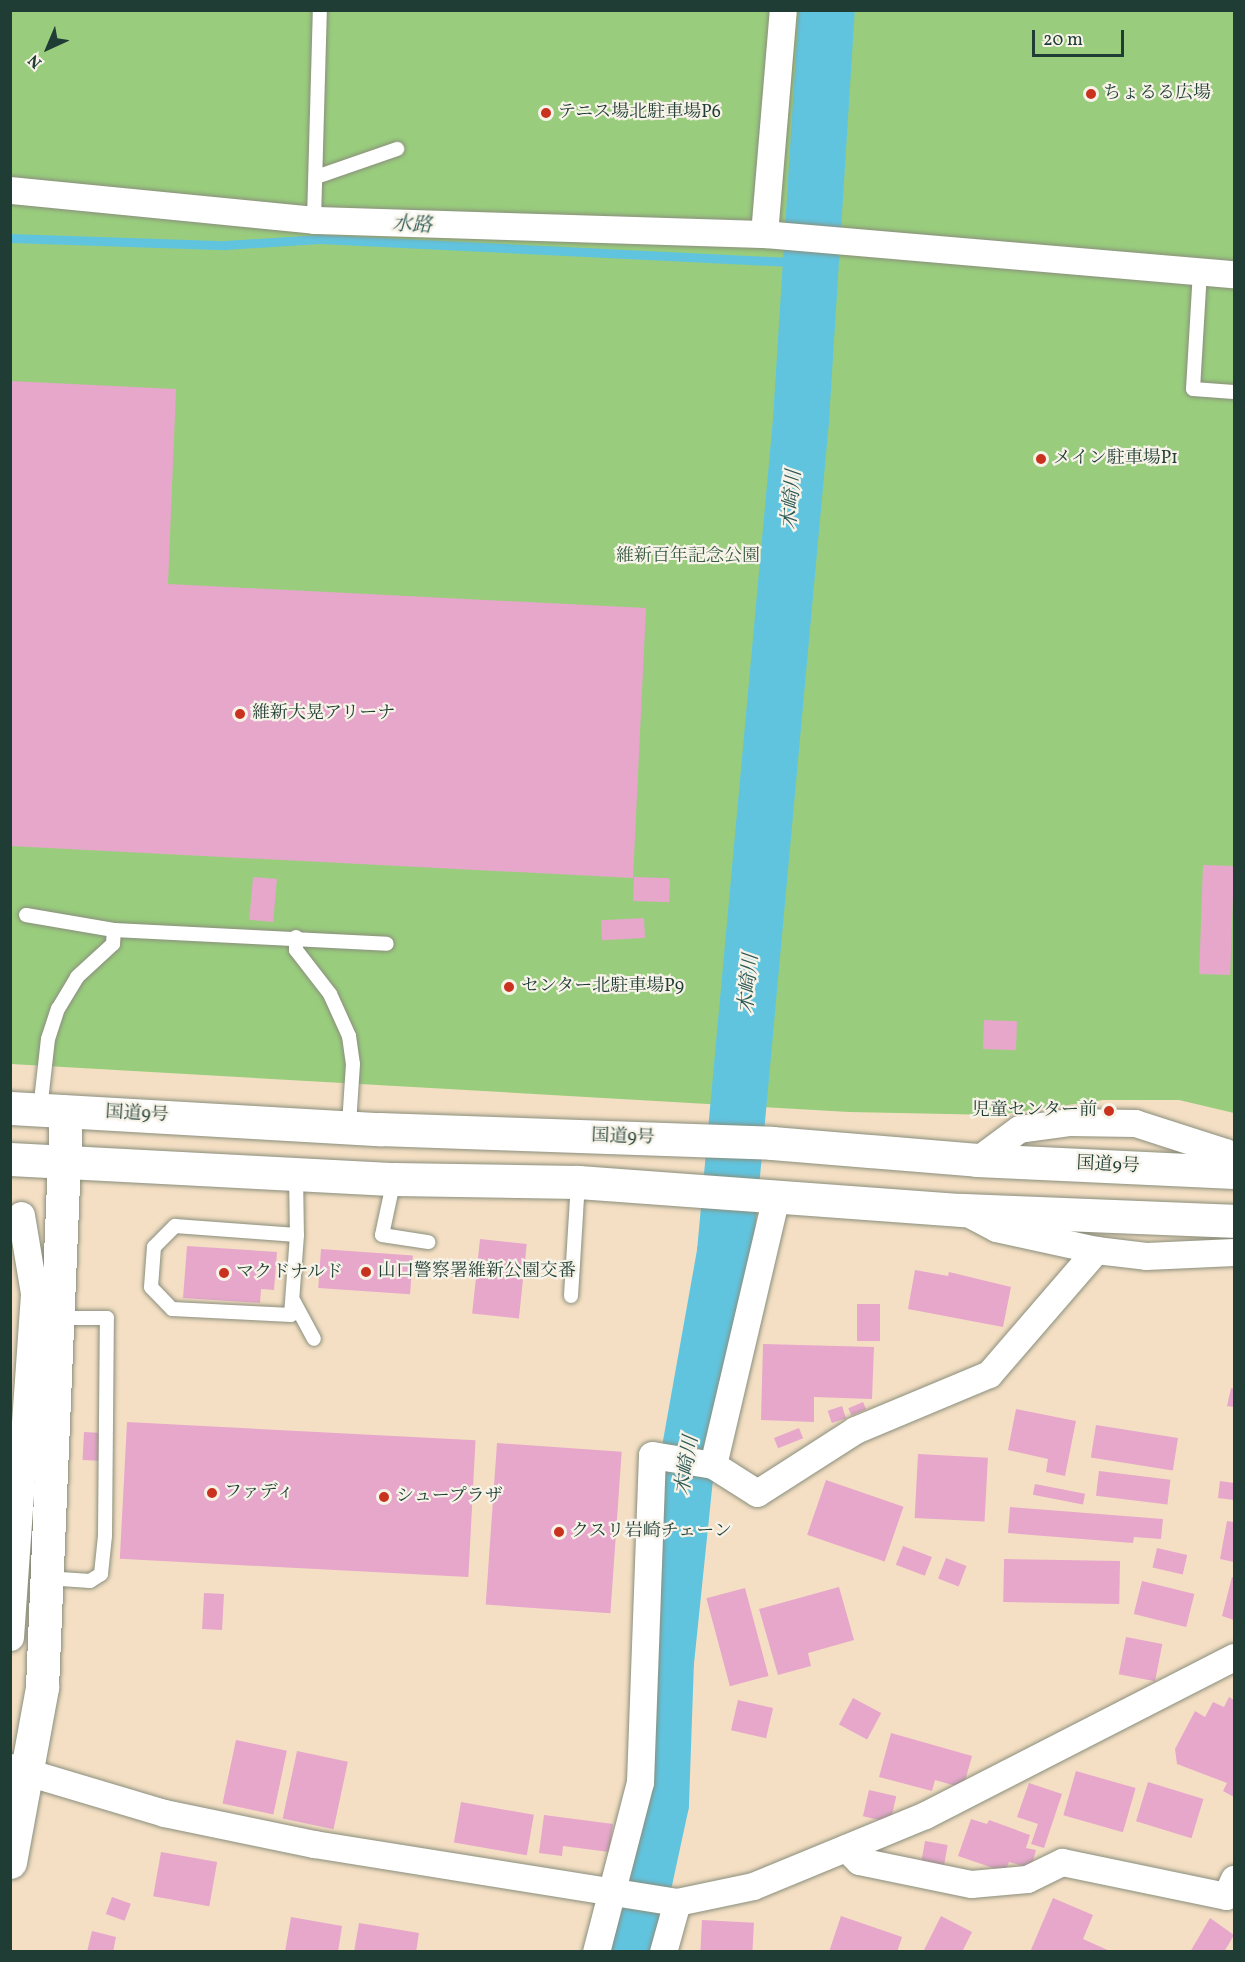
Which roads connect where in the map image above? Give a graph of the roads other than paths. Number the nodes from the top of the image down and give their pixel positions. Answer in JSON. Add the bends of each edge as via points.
{"nodes":[{"id":1,"x":320,"y":10,"type":"edge"},
{"id":2,"x":783,"y":10,"type":"edge"},
{"id":3,"x":397,"y":149,"type":"dead end"},
{"id":4,"x":316,"y":177,"type":"junction"},
{"id":5,"x":10,"y":190,"type":"edge"},
{"id":6,"x":314,"y":220,"type":"junction"},
{"id":7,"x":764,"y":234,"type":"junction"},
{"id":8,"x":1200,"y":271,"type":"junction"},
{"id":9,"x":1234,"y":274,"type":"edge"},
{"id":10,"x":1234,"y":392,"type":"edge"},
{"id":11,"x":27,"y":915,"type":"dead end"},
{"id":12,"x":114,"y":930,"type":"junction"},
{"id":13,"x":296,"y":937,"type":"junction"},
{"id":14,"x":387,"y":944,"type":"dead end"},
{"id":15,"x":39,"y":1110,"type":"edge"},
{"id":16,"x":349,"y":1125,"type":"junction"},
{"id":17,"x":10,"y":1159,"type":"edge"},
{"id":18,"x":1234,"y":1159,"type":"edge"},
{"id":19,"x":977,"y":1160,"type":"junction"},
{"id":20,"x":64,"y":1162,"type":"junction"},
{"id":21,"x":1234,"y":1172,"type":"edge"},
{"id":22,"x":296,"y":1174,"type":"junction"},
{"id":23,"x":394,"y":1179,"type":"junction"},
{"id":24,"x":578,"y":1182,"type":"junction"},
{"id":25,"x":769,"y":1195,"type":"junction"},
{"id":26,"x":962,"y":1210,"type":"junction"},
{"id":27,"x":21,"y":1215,"type":"dead end"},
{"id":28,"x":1234,"y":1221,"type":"edge"},
{"id":29,"x":297,"y":1235,"type":"junction"},
{"id":30,"x":428,"y":1242,"type":"dead end"},
{"id":31,"x":1096,"y":1250,"type":"junction"},
{"id":32,"x":1234,"y":1252,"type":"edge"},
{"id":33,"x":572,"y":1296,"type":"dead end"},
{"id":34,"x":293,"y":1300,"type":"junction"},
{"id":35,"x":57,"y":1318,"type":"junction"},
{"id":36,"x":314,"y":1339,"type":"dead end"},
{"id":37,"x":28,"y":1429,"type":"edge"},
{"id":38,"x":713,"y":1465,"type":"junction"},
{"id":39,"x":46,"y":1578,"type":"junction"},
{"id":40,"x":10,"y":1637,"type":"edge"},
{"id":41,"x":1234,"y":1657,"type":"edge"},
{"id":42,"x":20,"y":1769,"type":"edge"},
{"id":43,"x":846,"y":1848,"type":"junction"},
{"id":44,"x":10,"y":1862,"type":"edge"},
{"id":45,"x":610,"y":1890,"type":"junction"},
{"id":46,"x":1232,"y":1892,"type":"edge"},
{"id":47,"x":678,"y":1902,"type":"junction"},
{"id":48,"x":596,"y":1952,"type":"edge"},
{"id":49,"x":663,"y":1952,"type":"edge"}],
"edges":[{"from":1,"to":4,"type":"lane"},
{"from":2,"to":7,"type":"street"},
{"from":3,"to":4,"type":"lane"},
{"from":4,"to":6,"type":"lane"},
{"from":5,"to":6,"type":"street"},
{"from":6,"to":7,"type":"street"},
{"from":7,"to":8,"type":"street"},
{"from":8,"to":9,"type":"street"},
{"from":8,"to":10,"type":"lane","via":[[1193,388]]},
{"from":11,"to":12,"type":"lane"},
{"from":12,"to":13,"type":"lane"},
{"from":12,"to":15,"type":"lane","via":[[113,944],[77,977],[58,1010],[48,1039]]},
{"from":13,"to":14,"type":"lane"},
{"from":13,"to":16,"type":"lane","via":[[296,950],[330,994],[349,1036],[353,1064]]},
{"from":15,"to":16,"type":"main road","name":"国道9号"},
{"from":15,"to":20,"type":"main road"},
{"from":16,"to":19,"type":"main road","name":"国道9号","via":[[772,1143]]},
{"from":17,"to":20,"type":"main road"},
{"from":18,"to":19,"type":"street","via":[[1225,1152],[1135,1122],[1069,1122],[1019,1129]]},
{"from":19,"to":21,"type":"main road","name":"国道9号"},
{"from":20,"to":22,"type":"main road"},
{"from":20,"to":35,"type":"main road"},
{"from":22,"to":23,"type":"main road"},
{"from":22,"to":29,"type":"lane"},
{"from":23,"to":24,"type":"main road"},
{"from":23,"to":30,"type":"lane","via":[[382,1235]]},
{"from":24,"to":25,"type":"main road"},
{"from":24,"to":33,"type":"lane"},
{"from":25,"to":26,"type":"main road"},
{"from":25,"to":38,"type":"street"},
{"from":26,"to":28,"type":"main road"},
{"from":26,"to":31,"type":"street","via":[[996,1228]]},
{"from":27,"to":37,"type":"street","via":[[34,1293]]},
{"from":29,"to":34,"type":"lane"},
{"from":29,"to":34,"type":"lane","via":[[175,1227],[154,1247],[151,1287],[172,1309],[291,1315]]},
{"from":31,"to":32,"type":"street","via":[[1146,1256]]},
{"from":31,"to":38,"type":"street","via":[[989,1374],[855,1430],[757,1493]]},
{"from":34,"to":36,"type":"lane"},
{"from":35,"to":37,"type":"main road"},
{"from":35,"to":39,"type":"lane","via":[[107,1318],[105,1535],[101,1574],[90,1581]]},
{"from":37,"to":39,"type":"main road"},
{"from":37,"to":40,"type":"street"},
{"from":38,"to":45,"type":"street","via":[[652,1455],[640,1782],[622,1863]]},
{"from":39,"to":42,"type":"main road","via":[[42,1687]]},
{"from":41,"to":43,"type":"street","via":[[925,1815]]},
{"from":42,"to":44,"type":"main road"},
{"from":42,"to":45,"type":"street","via":[[164,1813],[314,1844]]},
{"from":43,"to":46,"type":"street","via":[[859,1861],[971,1884],[1027,1879],[1062,1862]]},
{"from":43,"to":47,"type":"street","via":[[753,1886]]},
{"from":45,"to":47,"type":"street"},
{"from":45,"to":48,"type":"street"},
{"from":47,"to":49,"type":"street"}]}
